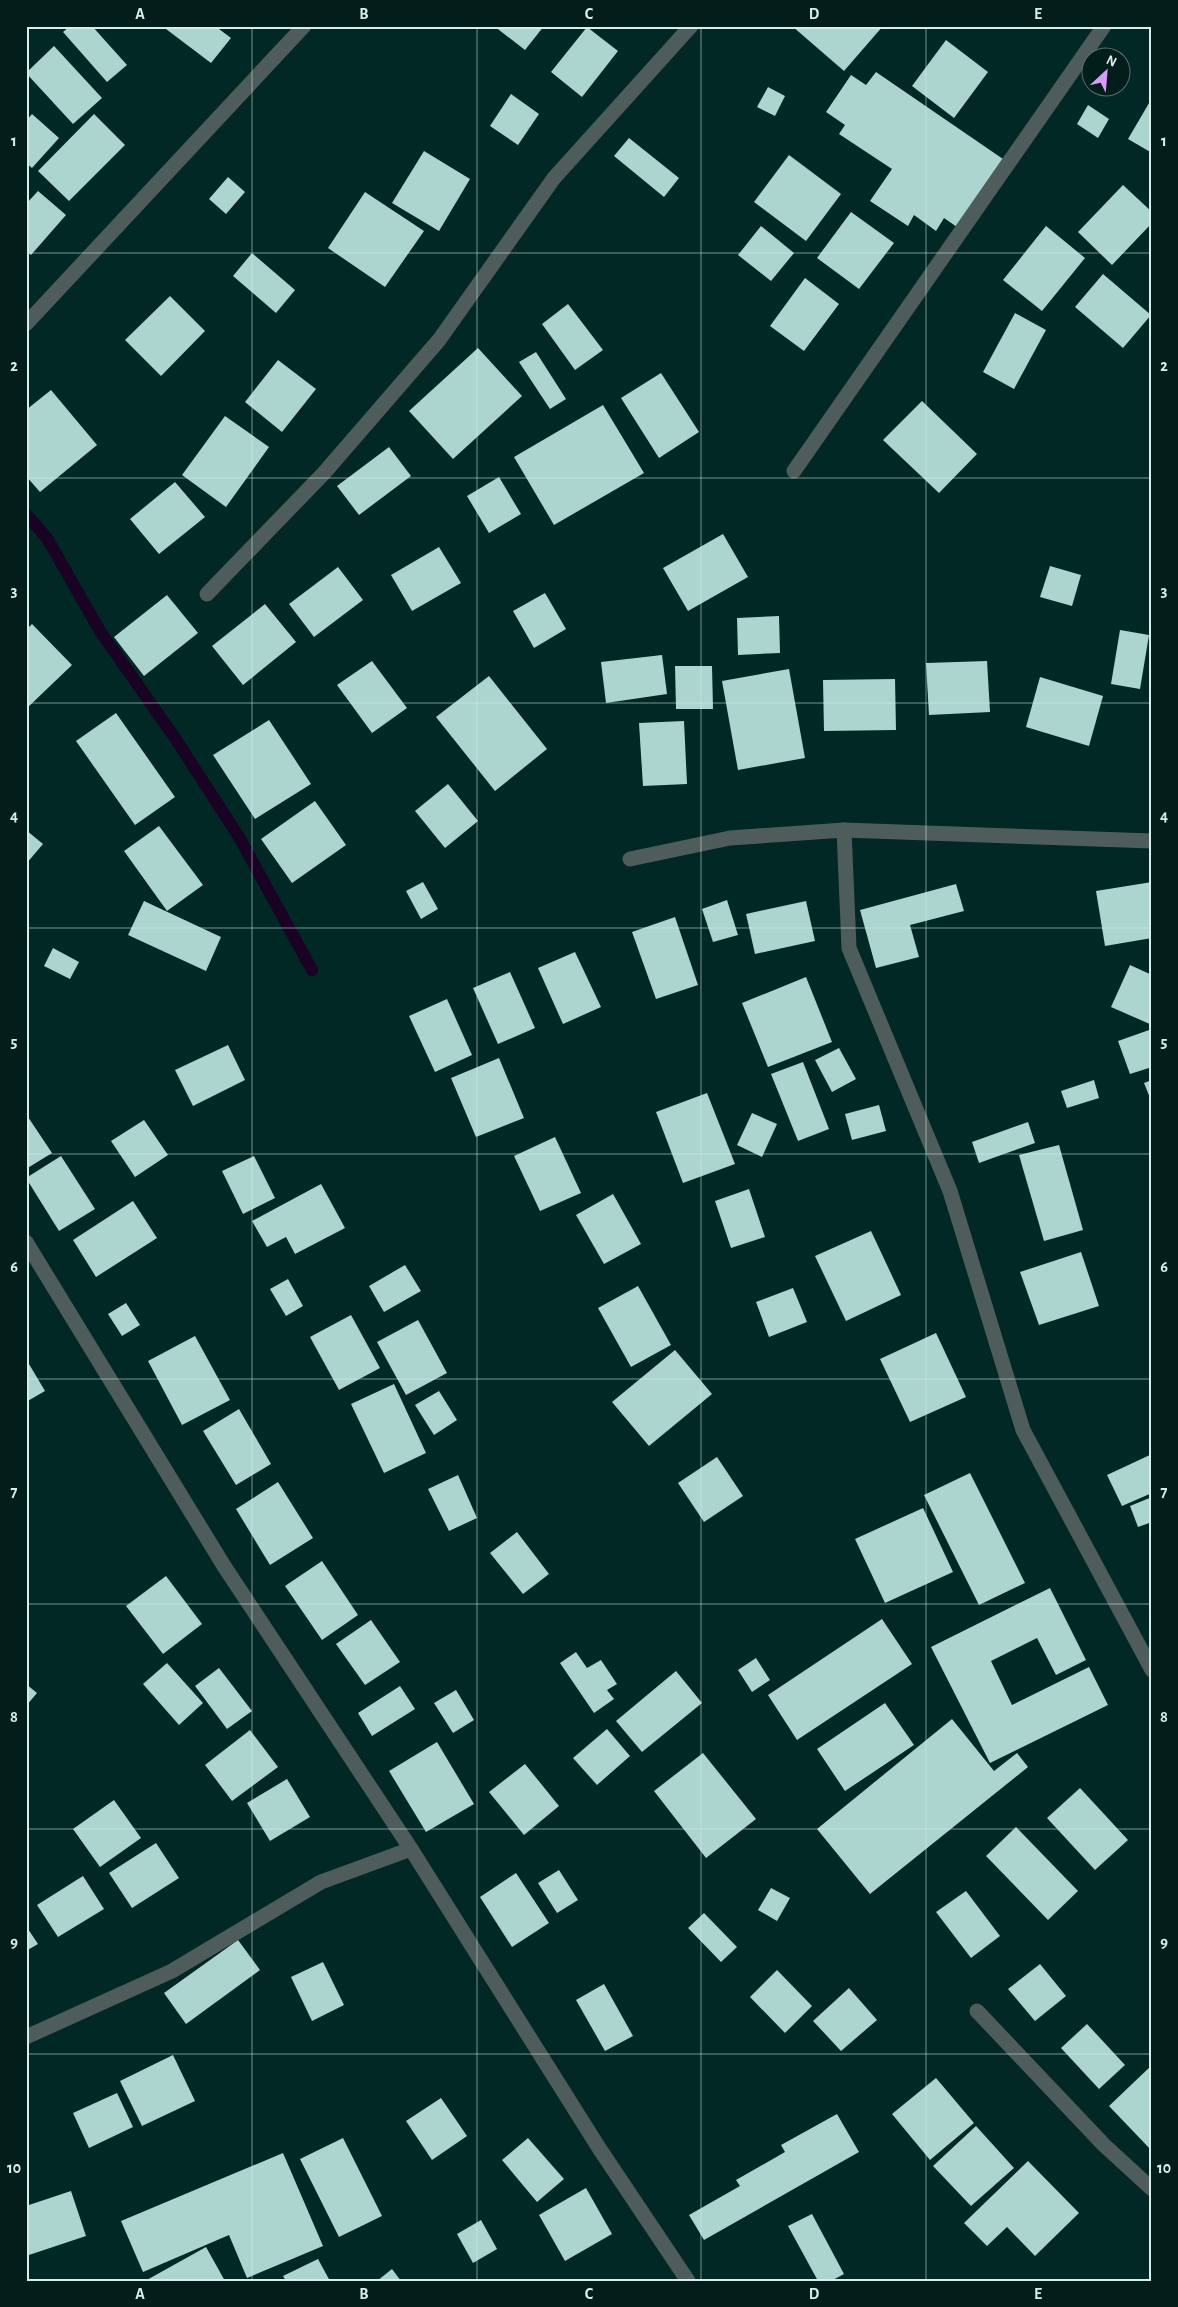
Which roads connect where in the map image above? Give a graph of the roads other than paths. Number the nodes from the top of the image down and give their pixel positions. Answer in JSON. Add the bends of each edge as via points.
{"nodes":[{"id":1,"x":304,"y":26,"type":"edge"},
{"id":2,"x":691,"y":26,"type":"edge"},
{"id":3,"x":1104,"y":26,"type":"edge"},
{"id":4,"x":26,"y":324,"type":"edge"},
{"id":5,"x":794,"y":471,"type":"dead end"},
{"id":6,"x":207,"y":594,"type":"dead end"},
{"id":7,"x":844,"y":830,"type":"junction"},
{"id":8,"x":1152,"y":841,"type":"edge"},
{"id":9,"x":630,"y":859,"type":"dead end"},
{"id":10,"x":26,"y":1242,"type":"edge"},
{"id":11,"x":1152,"y":1670,"type":"edge"},
{"id":12,"x":411,"y":1849,"type":"junction"},
{"id":13,"x":977,"y":2011,"type":"dead end"},
{"id":14,"x":26,"y":2037,"type":"edge"},
{"id":15,"x":1152,"y":2189,"type":"edge"},
{"id":16,"x":688,"y":2281,"type":"edge"}],
"edges":[{"from":1,"to":4,"type":"street"},
{"from":2,"to":6,"type":"street","via":[[554,178],[439,340],[324,473]]},
{"from":3,"to":5,"type":"street"},
{"from":7,"to":8,"type":"street"},
{"from":7,"to":9,"type":"street","via":[[730,838]]},
{"from":7,"to":11,"type":"street","via":[[849,948],[950,1191],[1023,1430]]},
{"from":10,"to":12,"type":"street","via":[[224,1566]]},
{"from":12,"to":14,"type":"street","via":[[321,1882],[172,1971]]},
{"from":12,"to":16,"type":"street","via":[[599,2148]]},
{"from":13,"to":15,"type":"street","via":[[1104,2145]]}]}
